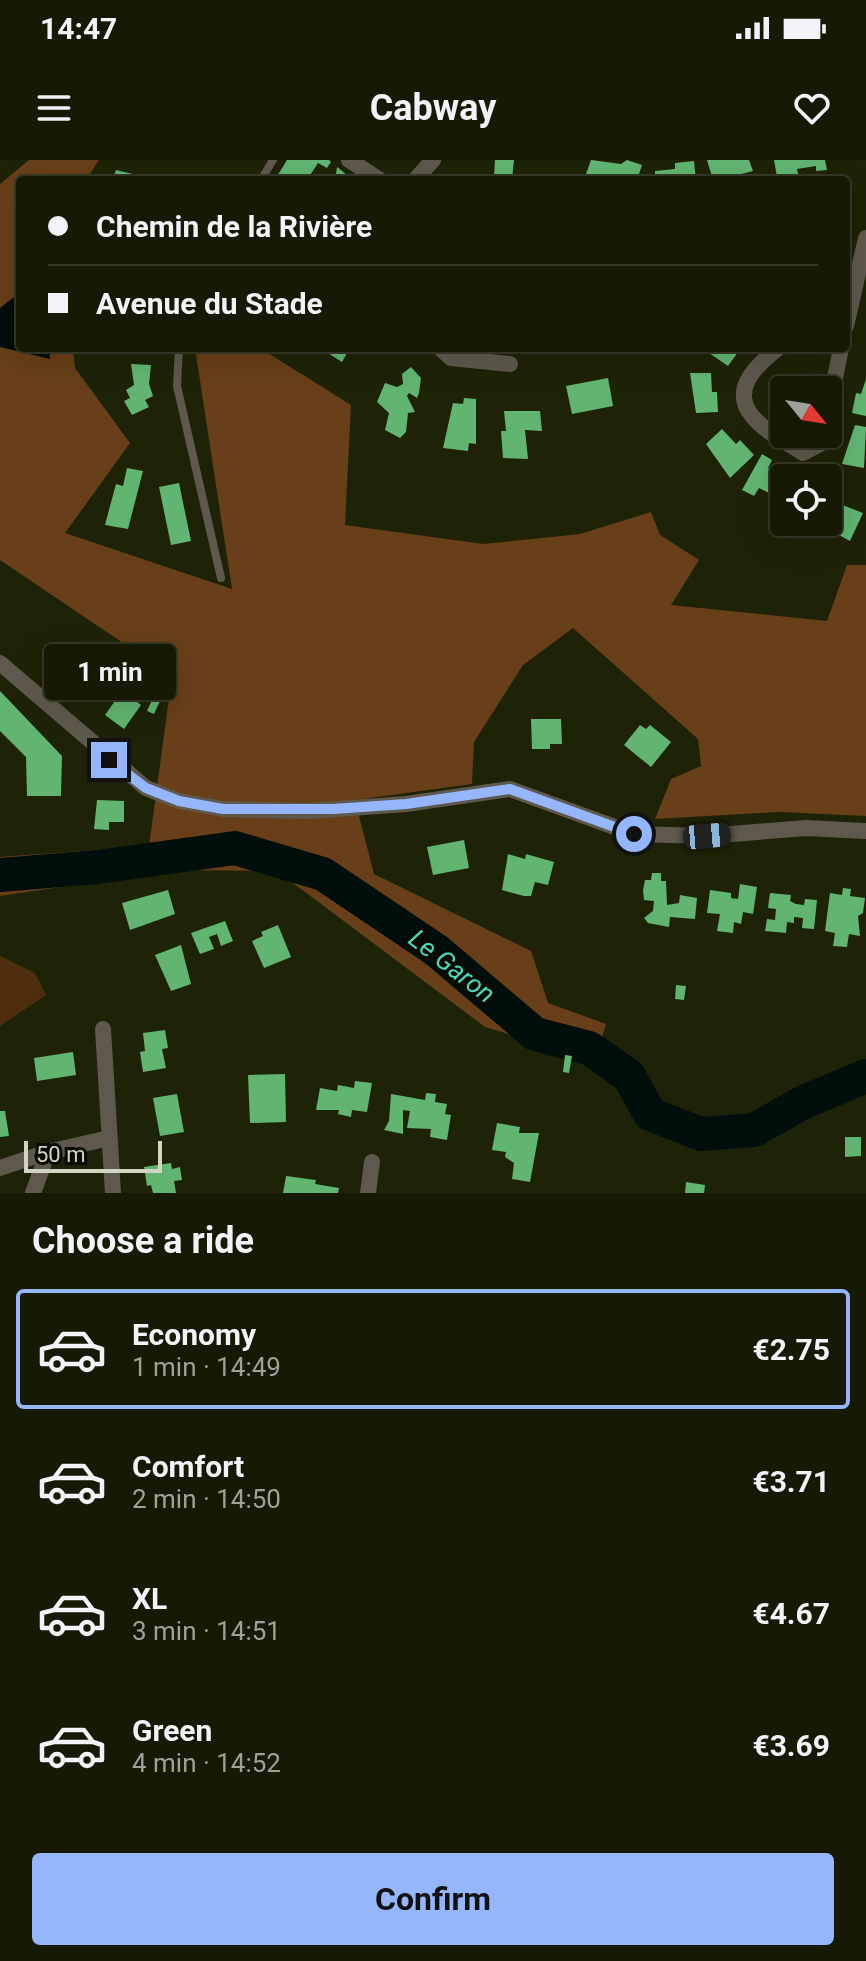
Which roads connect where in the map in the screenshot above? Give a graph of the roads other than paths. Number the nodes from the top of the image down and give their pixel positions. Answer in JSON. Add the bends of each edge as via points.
{"nodes":[{"id":1,"x":349,"y":160,"type":"edge"},
{"id":2,"x":433,"y":160,"type":"edge"},
{"id":3,"x":374,"y":176,"type":"edge"},
{"id":4,"x":419,"y":176,"type":"edge"},
{"id":5,"x":866,"y":238,"type":"edge"},
{"id":6,"x":852,"y":274,"type":"edge"},
{"id":7,"x":179,"y":352,"type":"edge"},
{"id":8,"x":444,"y":352,"type":"edge"},
{"id":9,"x":774,"y":352,"type":"edge"},
{"id":10,"x":840,"y":352,"type":"edge"},
{"id":11,"x":510,"y":364,"type":"dead end"},
{"id":12,"x":835,"y":376,"type":"edge"},
{"id":13,"x":770,"y":431,"type":"edge"},
{"id":14,"x":221,"y":578,"type":"dead end"},
{"id":15,"x":0,"y":663,"type":"edge"},
{"id":16,"x":866,"y":831,"type":"edge"},
{"id":17,"x":103,"y":1029,"type":"dead end"},
{"id":18,"x":109,"y":1138,"type":"junction"},
{"id":19,"x":48,"y":1152,"type":"junction"},
{"id":20,"x":372,"y":1162,"type":"dead end"},
{"id":21,"x":0,"y":1168,"type":"edge"},
{"id":22,"x":33,"y":1193,"type":"edge"},
{"id":23,"x":113,"y":1193,"type":"edge"},
{"id":24,"x":368,"y":1193,"type":"edge"}],
"edges":[{"from":1,"to":3,"type":"street"},
{"from":2,"to":4,"type":"street"},
{"from":5,"to":6,"type":"street"},
{"from":7,"to":14,"type":"lane","via":[[177,386]]},
{"from":8,"to":11,"type":"street","via":[[451,358]]},
{"from":9,"to":13,"type":"street","via":[[749,376],[744,399],[752,419]]},
{"from":10,"to":12,"type":"street"},
{"from":15,"to":16,"type":"street","via":[[146,788],[179,801],[223,809],[309,811],[510,789],[634,834]]},
{"from":17,"to":18,"type":"street"},
{"from":18,"to":19,"type":"street"},
{"from":18,"to":23,"type":"street"},
{"from":19,"to":21,"type":"street"},
{"from":19,"to":22,"type":"street"},
{"from":20,"to":24,"type":"street"}]}
